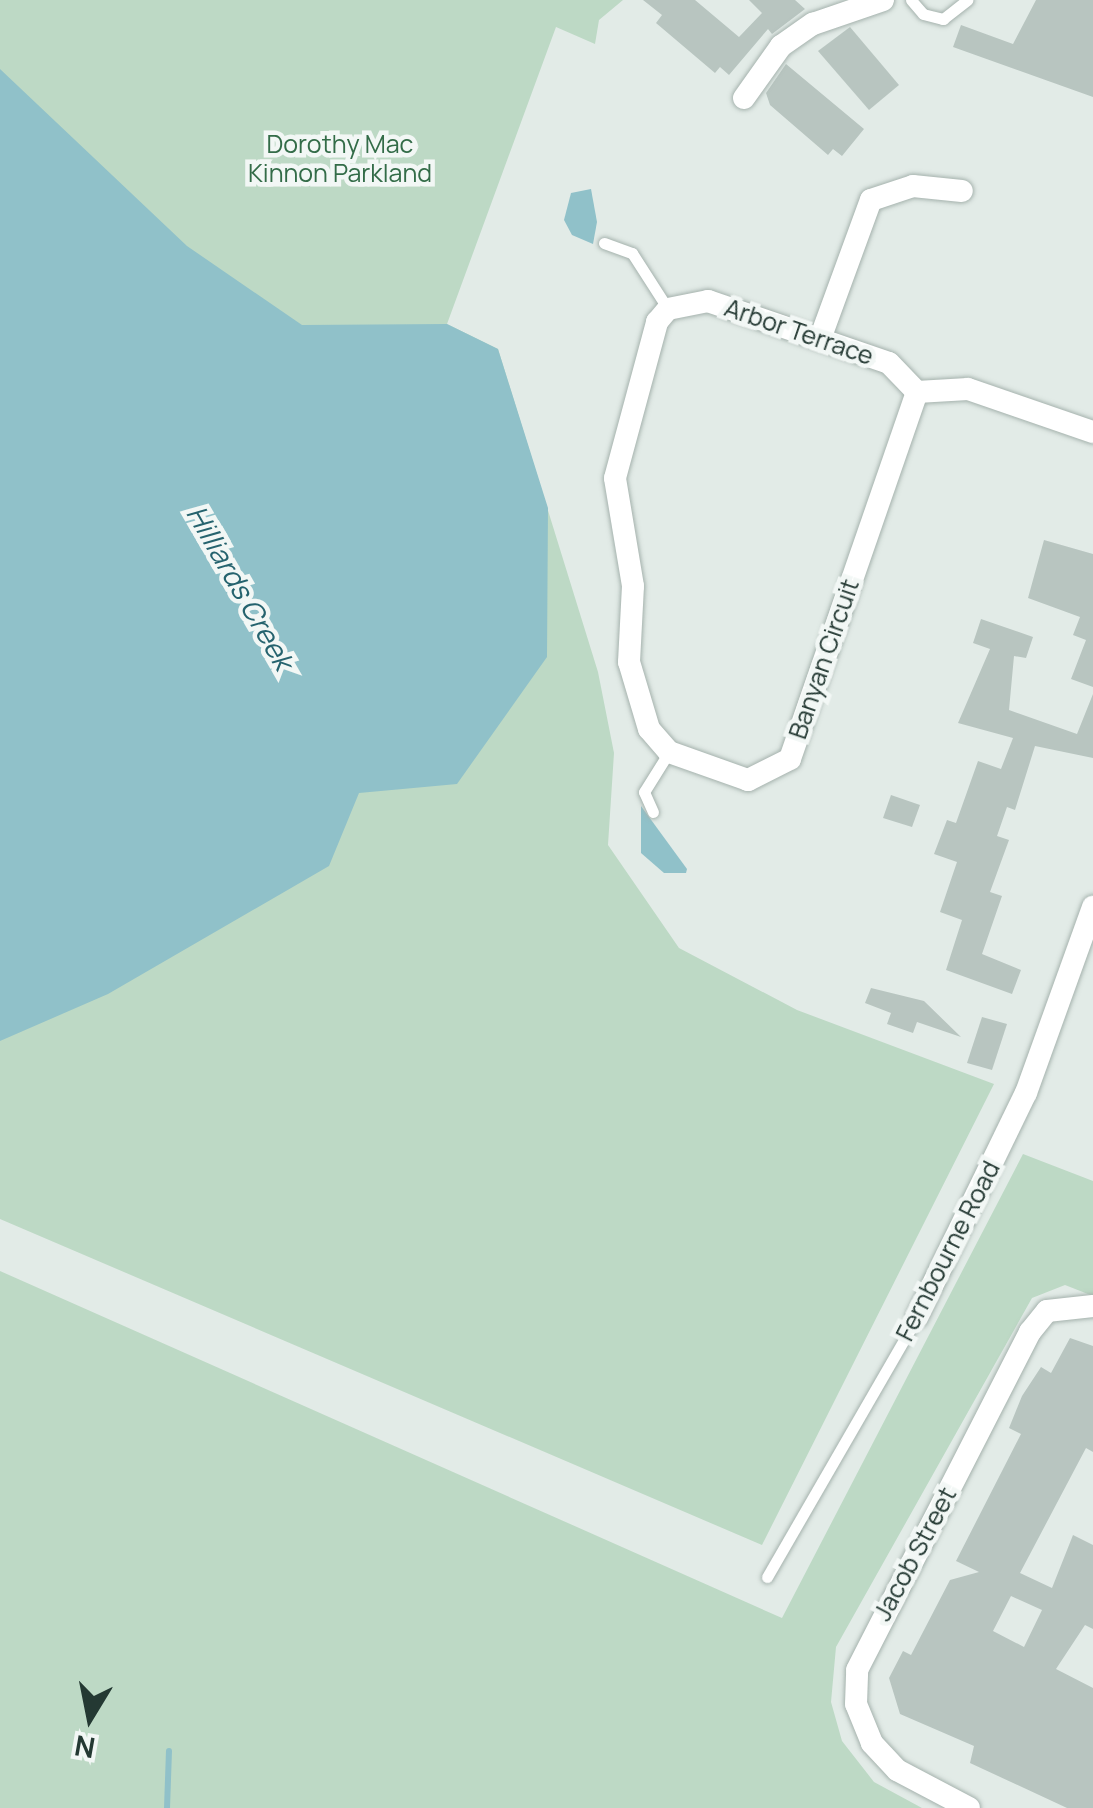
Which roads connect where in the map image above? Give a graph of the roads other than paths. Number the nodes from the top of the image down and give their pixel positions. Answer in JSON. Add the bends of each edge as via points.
{"nodes":[{"id":1,"x":883,"y":0,"type":"edge"},
{"id":2,"x":911,"y":0,"type":"edge"},
{"id":3,"x":966,"y":0,"type":"edge"},
{"id":4,"x":744,"y":98,"type":"dead end"},
{"id":5,"x":962,"y":191,"type":"dead end"},
{"id":6,"x":604,"y":242,"type":"dead end"},
{"id":7,"x":668,"y":309,"type":"junction"},
{"id":8,"x":820,"y":339,"type":"junction"},
{"id":9,"x":917,"y":392,"type":"junction"},
{"id":10,"x":1093,"y":432,"type":"edge"},
{"id":11,"x":669,"y":752,"type":"junction"},
{"id":12,"x":652,"y":812,"type":"dead end"},
{"id":13,"x":1093,"y":907,"type":"edge"},
{"id":14,"x":1093,"y":1306,"type":"edge"},
{"id":15,"x":916,"y":1317,"type":"joint"},
{"id":16,"x":767,"y":1578,"type":"dead end"},
{"id":17,"x":970,"y":1808,"type":"edge"}],
"edges":[{"from":1,"to":4,"type":"street","via":[[813,24],[781,46]]},
{"from":2,"to":3,"type":"lane","via":[[937,25]]},
{"from":5,"to":8,"type":"street","via":[[913,186],[872,200]]},
{"from":6,"to":7,"type":"lane","via":[[632,254]]},
{"from":7,"to":8,"type":"street","name":"Arbor Terrace","via":[[701,299]]},
{"from":7,"to":11,"type":"street","via":[[657,322],[615,478],[632,586],[629,662],[650,729]]},
{"from":8,"to":9,"type":"street","name":"Arbor Terrace","via":[[889,363]]},
{"from":9,"to":10,"type":"street","via":[[968,389]]},
{"from":9,"to":11,"type":"street","name":"Banyan Circuit","via":[[790,758],[748,780]]},
{"from":11,"to":12,"type":"lane","via":[[644,792]]},
{"from":13,"to":15,"type":"street","name":"Fernbourne Road","via":[[1026,1093]]},
{"from":14,"to":17,"type":"street","name":"Jacob Street","via":[[1047,1312],[1030,1332],[858,1670],[856,1704],[872,1743],[897,1770]]},
{"from":15,"to":16,"type":"lane","name":"Fernbourne Road"}]}
